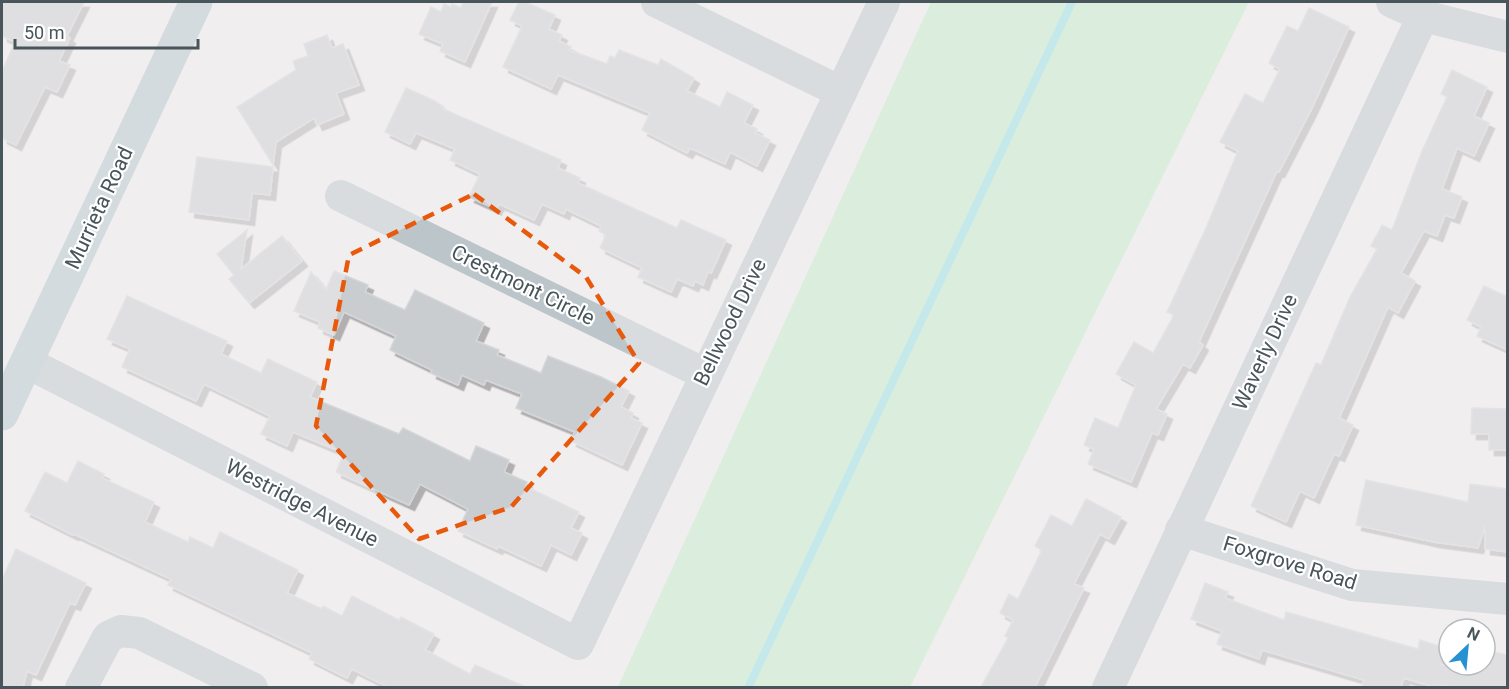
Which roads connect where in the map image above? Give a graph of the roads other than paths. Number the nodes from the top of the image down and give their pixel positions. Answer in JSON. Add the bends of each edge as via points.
{"nodes":[{"id":1,"x":196,"y":2,"type":"edge"},
{"id":2,"x":657,"y":2,"type":"edge"},
{"id":3,"x":884,"y":2,"type":"edge"},
{"id":4,"x":1392,"y":2,"type":"edge"},
{"id":5,"x":1423,"y":16,"type":"junction"},
{"id":6,"x":1508,"y":37,"type":"edge"},
{"id":7,"x":841,"y":92,"type":"junction"},
{"id":8,"x":341,"y":196,"type":"dead end"},
{"id":9,"x":27,"y":362,"type":"junction"},
{"id":10,"x":705,"y":374,"type":"junction"},
{"id":11,"x":2,"y":414,"type":"edge"},
{"id":12,"x":1181,"y":530,"type":"junction"},
{"id":13,"x":1508,"y":599,"type":"edge"},
{"id":14,"x":578,"y":644,"type":"joint"},
{"id":15,"x":81,"y":687,"type":"edge"},
{"id":16,"x":252,"y":687,"type":"edge"},
{"id":17,"x":1108,"y":687,"type":"edge"}],
"edges":[{"from":1,"to":9,"type":"main road","name":"Murrieta Road"},
{"from":2,"to":7,"type":"street"},
{"from":3,"to":7,"type":"street","name":"Bellwood Drive"},
{"from":4,"to":5,"type":"street"},
{"from":5,"to":6,"type":"street"},
{"from":5,"to":12,"type":"street","name":"Waverly Drive"},
{"from":7,"to":10,"type":"street","name":"Bellwood Drive"},
{"from":8,"to":10,"type":"street","name":"Crestmont Circle"},
{"from":9,"to":11,"type":"main road","name":"Murrieta Road"},
{"from":9,"to":14,"type":"street","name":"Westridge Avenue"},
{"from":10,"to":14,"type":"street","name":"Bellwood Drive"},
{"from":12,"to":13,"type":"street","name":"Foxgrove Road","via":[[1352,585]]},
{"from":12,"to":17,"type":"street","name":"Waverly Drive"},
{"from":15,"to":16,"type":"street","via":[[108,637],[121,631],[139,633]]}]}
